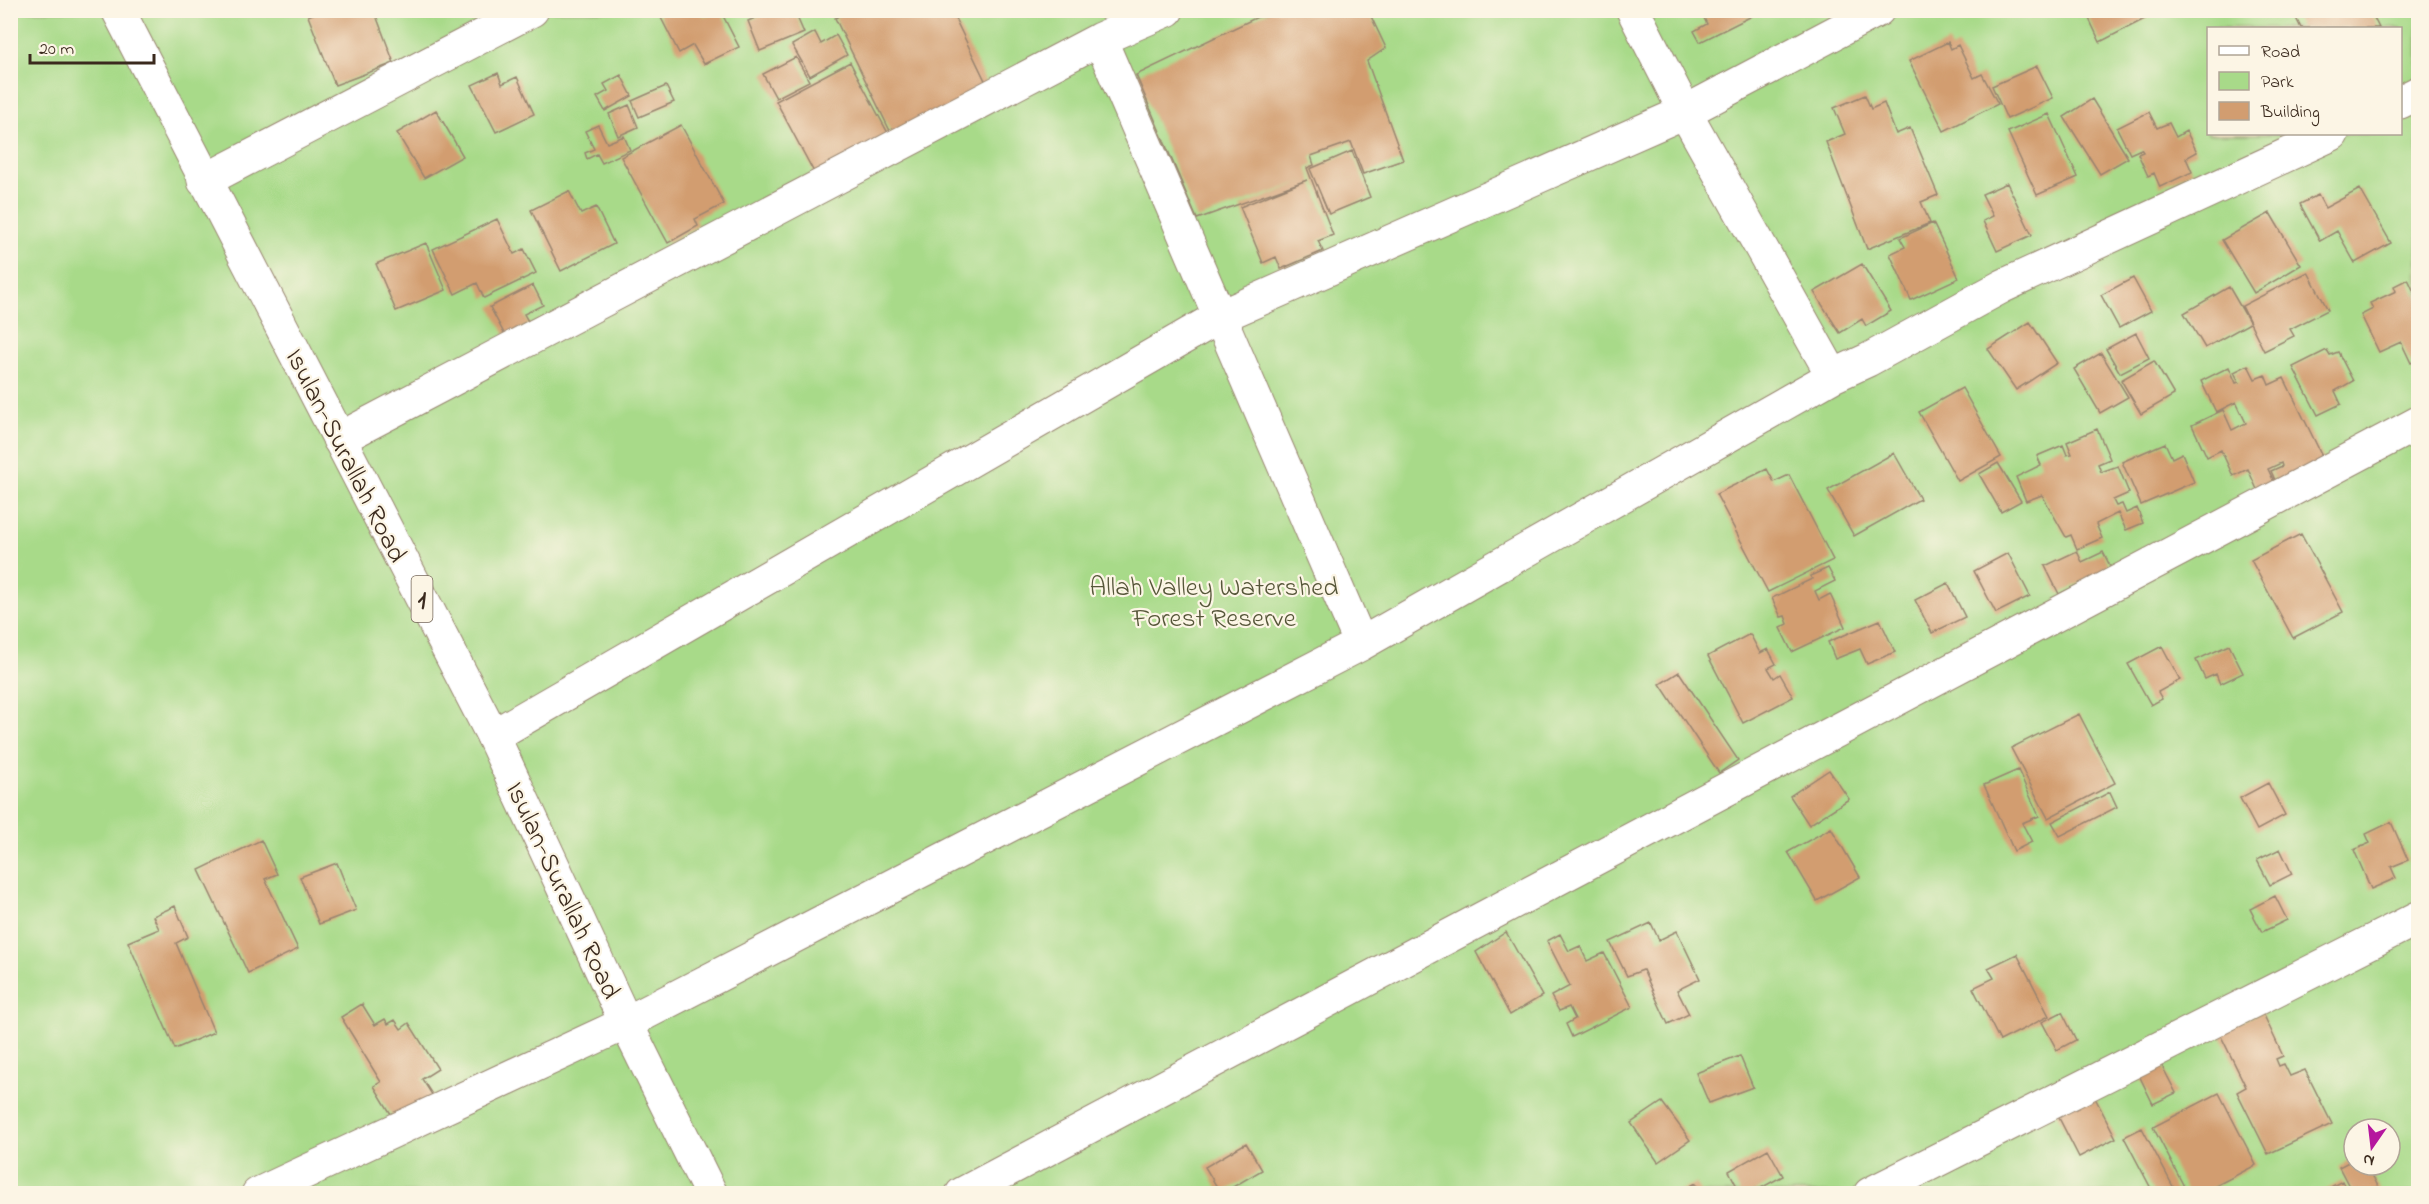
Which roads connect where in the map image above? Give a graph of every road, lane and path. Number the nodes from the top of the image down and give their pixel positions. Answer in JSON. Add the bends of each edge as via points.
{"nodes":[{"id":1,"x":118,"y":10,"type":"edge"},
{"id":2,"x":532,"y":10,"type":"edge"},
{"id":3,"x":1167,"y":10,"type":"edge"},
{"id":4,"x":1633,"y":10,"type":"edge"},
{"id":5,"x":1878,"y":10,"type":"edge"},
{"id":6,"x":1100,"y":39,"type":"junction"},
{"id":7,"x":2418,"y":93,"type":"edge"},
{"id":8,"x":2402,"y":101,"type":"edge"},
{"id":9,"x":1685,"y":112,"type":"junction"},
{"id":10,"x":2330,"y":135,"type":"edge"},
{"id":11,"x":204,"y":181,"type":"junction"},
{"id":12,"x":1219,"y":317,"type":"junction"},
{"id":13,"x":1833,"y":376,"type":"junction"},
{"id":14,"x":2418,"y":423,"type":"edge"},
{"id":15,"x":339,"y":439,"type":"junction"},
{"id":16,"x":1361,"y":644,"type":"junction"},
{"id":17,"x":494,"y":736,"type":"junction"},
{"id":18,"x":2418,"y":918,"type":"edge"},
{"id":19,"x":626,"y":1023,"type":"junction"},
{"id":20,"x":258,"y":1194,"type":"edge"},
{"id":21,"x":711,"y":1194,"type":"edge"},
{"id":22,"x":962,"y":1194,"type":"edge"},
{"id":23,"x":1870,"y":1194,"type":"edge"}],
"edges":[{"from":1,"to":11,"type":"main road","name":"Isulan-Surallah Road","number":"1"},
{"from":2,"to":11,"type":"main road"},
{"from":3,"to":6,"type":"main road"},
{"from":4,"to":9,"type":"main road"},
{"from":5,"to":9,"type":"main road"},
{"from":6,"to":12,"type":"main road"},
{"from":6,"to":15,"type":"main road"},
{"from":7,"to":8,"type":"main road"},
{"from":9,"to":12,"type":"main road"},
{"from":9,"to":13,"type":"main road"},
{"from":10,"to":13,"type":"main road","via":[[2003,286],[1889,350]]},
{"from":11,"to":15,"type":"main road","name":"Isulan-Surallah Road","number":"1"},
{"from":12,"to":16,"type":"main road"},
{"from":12,"to":17,"type":"main road"},
{"from":13,"to":16,"type":"main road"},
{"from":14,"to":22,"type":"main road"},
{"from":15,"to":17,"type":"main road","name":"Isulan-Surallah Road","number":"1"},
{"from":16,"to":19,"type":"main road"},
{"from":17,"to":19,"type":"main road","name":"Isulan-Surallah Road","number":"1"},
{"from":18,"to":23,"type":"main road"},
{"from":19,"to":20,"type":"main road"},
{"from":19,"to":21,"type":"main road","name":"Isulan-Surallah Road","number":"1"}]}
